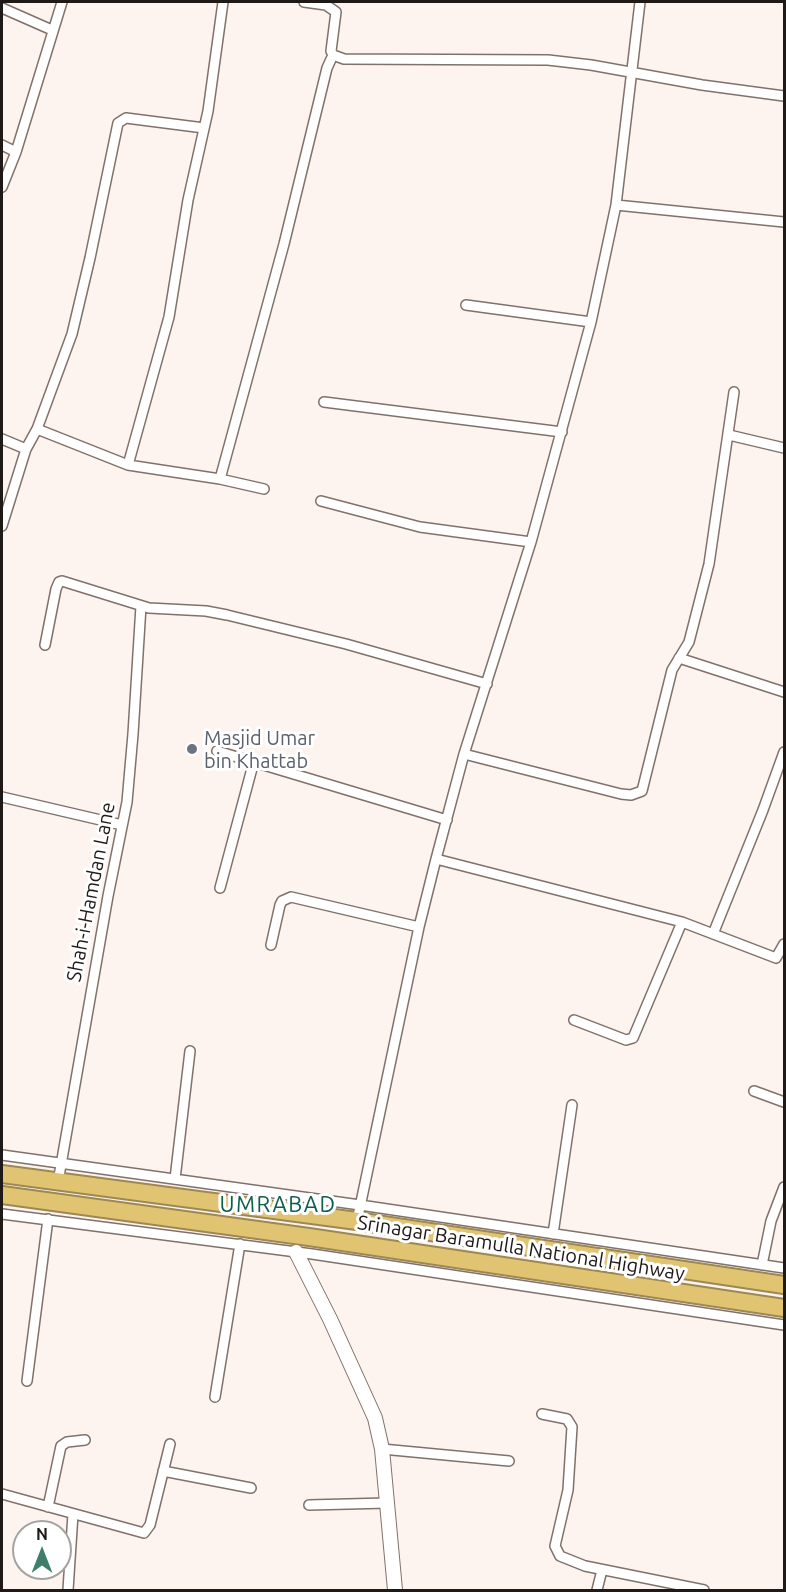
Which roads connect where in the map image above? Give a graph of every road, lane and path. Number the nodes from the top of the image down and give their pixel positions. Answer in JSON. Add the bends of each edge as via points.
{"nodes":[{"id":1,"x":62,"y":2,"type":"edge"},
{"id":2,"x":223,"y":2,"type":"edge"},
{"id":3,"x":304,"y":2,"type":"edge"},
{"id":4,"x":640,"y":2,"type":"edge"},
{"id":5,"x":2,"y":9,"type":"edge"},
{"id":6,"x":52,"y":30,"type":"junction"},
{"id":7,"x":333,"y":55,"type":"junction"},
{"id":8,"x":632,"y":73,"type":"junction"},
{"id":9,"x":784,"y":96,"type":"edge"},
{"id":10,"x":204,"y":128,"type":"junction"},
{"id":11,"x":2,"y":146,"type":"edge"},
{"id":12,"x":16,"y":152,"type":"junction"},
{"id":13,"x":2,"y":187,"type":"edge"},
{"id":14,"x":616,"y":205,"type":"junction"},
{"id":15,"x":784,"y":222,"type":"edge"},
{"id":16,"x":466,"y":305,"type":"dead end"},
{"id":17,"x":591,"y":322,"type":"junction"},
{"id":18,"x":734,"y":392,"type":"dead end"},
{"id":19,"x":324,"y":402,"type":"dead end"},
{"id":20,"x":37,"y":429,"type":"junction"},
{"id":21,"x":562,"y":432,"type":"junction"},
{"id":22,"x":729,"y":435,"type":"junction"},
{"id":23,"x":2,"y":439,"type":"edge"},
{"id":24,"x":784,"y":448,"type":"edge"},
{"id":25,"x":26,"y":449,"type":"junction"},
{"id":26,"x":128,"y":465,"type":"junction"},
{"id":27,"x":220,"y":478,"type":"junction"},
{"id":28,"x":264,"y":489,"type":"dead end"},
{"id":29,"x":321,"y":501,"type":"dead end"},
{"id":30,"x":2,"y":526,"type":"edge"},
{"id":31,"x":531,"y":542,"type":"junction"},
{"id":32,"x":141,"y":606,"type":"junction"},
{"id":33,"x":45,"y":645,"type":"dead end"},
{"id":34,"x":679,"y":658,"type":"junction"},
{"id":35,"x":486,"y":684,"type":"junction"},
{"id":36,"x":784,"y":692,"type":"edge"},
{"id":37,"x":217,"y":751,"type":"dead end"},
{"id":38,"x":784,"y":752,"type":"edge"},
{"id":39,"x":464,"y":754,"type":"junction"},
{"id":40,"x":254,"y":761,"type":"junction"},
{"id":41,"x":2,"y":797,"type":"edge"},
{"id":42,"x":447,"y":820,"type":"junction"},
{"id":43,"x":122,"y":825,"type":"junction"},
{"id":44,"x":436,"y":859,"type":"junction"},
{"id":45,"x":220,"y":888,"type":"dead end"},
{"id":46,"x":682,"y":922,"type":"junction"},
{"id":47,"x":419,"y":927,"type":"junction"},
{"id":48,"x":713,"y":934,"type":"junction"},
{"id":49,"x":784,"y":944,"type":"edge"},
{"id":50,"x":271,"y":945,"type":"dead end"},
{"id":51,"x":574,"y":1020,"type":"dead end"},
{"id":52,"x":190,"y":1052,"type":"dead end"},
{"id":53,"x":754,"y":1091,"type":"dead end"},
{"id":54,"x":784,"y":1102,"type":"edge"},
{"id":55,"x":572,"y":1105,"type":"dead end"},
{"id":56,"x":2,"y":1155,"type":"edge"},
{"id":57,"x":61,"y":1163,"type":"junction"},
{"id":58,"x":2,"y":1174,"type":"edge"},
{"id":59,"x":175,"y":1179,"type":"junction"},
{"id":60,"x":58,"y":1182,"type":"junction"},
{"id":61,"x":784,"y":1187,"type":"edge"},
{"id":62,"x":2,"y":1195,"type":"edge"},
{"id":63,"x":358,"y":1213,"type":"junction"},
{"id":64,"x":2,"y":1214,"type":"edge"},
{"id":65,"x":48,"y":1219,"type":"junction"},
{"id":66,"x":553,"y":1234,"type":"junction"},
{"id":67,"x":240,"y":1244,"type":"junction"},
{"id":68,"x":296,"y":1252,"type":"junction"},
{"id":69,"x":762,"y":1265,"type":"junction"},
{"id":70,"x":784,"y":1268,"type":"edge"},
{"id":71,"x":526,"y":1278,"type":"junction"},
{"id":72,"x":784,"y":1285,"type":"edge"},
{"id":73,"x":784,"y":1308,"type":"edge"},
{"id":74,"x":784,"y":1325,"type":"edge"},
{"id":75,"x":27,"y":1381,"type":"dead end"},
{"id":76,"x":215,"y":1397,"type":"dead end"},
{"id":77,"x":542,"y":1414,"type":"dead end"},
{"id":78,"x":85,"y":1440,"type":"dead end"},
{"id":79,"x":170,"y":1444,"type":"dead end"},
{"id":80,"x":382,"y":1449,"type":"junction"},
{"id":81,"x":509,"y":1461,"type":"dead end"},
{"id":82,"x":163,"y":1471,"type":"junction"},
{"id":83,"x":251,"y":1488,"type":"dead end"},
{"id":84,"x":2,"y":1494,"type":"edge"},
{"id":85,"x":387,"y":1503,"type":"junction"},
{"id":86,"x":309,"y":1505,"type":"dead end"},
{"id":87,"x":48,"y":1507,"type":"junction"},
{"id":88,"x":73,"y":1514,"type":"junction"},
{"id":89,"x":602,"y":1570,"type":"junction"},
{"id":90,"x":649,"y":1580,"type":"junction"},
{"id":91,"x":693,"y":1589,"type":"edge"},
{"id":92,"x":68,"y":1590,"type":"edge"},
{"id":93,"x":395,"y":1590,"type":"edge"},
{"id":94,"x":597,"y":1590,"type":"edge"},
{"id":95,"x":647,"y":1590,"type":"edge"},
{"id":96,"x":704,"y":1590,"type":"edge"}],
"edges":[{"from":1,"to":6,"type":"street"},
{"from":2,"to":10,"type":"street"},
{"from":3,"to":7,"type":"street","via":[[327,5],[336,12]]},
{"from":4,"to":8,"type":"street"},
{"from":5,"to":6,"type":"street"},
{"from":6,"to":12,"type":"street"},
{"from":7,"to":8,"type":"street","via":[[344,59],[548,60]]},
{"from":7,"to":27,"type":"street"},
{"from":8,"to":9,"type":"street"},
{"from":8,"to":14,"type":"street"},
{"from":10,"to":20,"type":"street","via":[[126,118],[118,123],[72,334]]},
{"from":10,"to":26,"type":"street","via":[[169,316]]},
{"from":11,"to":12,"type":"street"},
{"from":12,"to":13,"type":"street"},
{"from":14,"to":15,"type":"street"},
{"from":14,"to":17,"type":"street"},
{"from":16,"to":17,"type":"street"},
{"from":17,"to":21,"type":"street"},
{"from":18,"to":22,"type":"street"},
{"from":19,"to":21,"type":"street"},
{"from":20,"to":25,"type":"street"},
{"from":20,"to":26,"type":"street"},
{"from":21,"to":31,"type":"street"},
{"from":22,"to":24,"type":"street"},
{"from":22,"to":34,"type":"street","via":[[709,564],[689,642]]},
{"from":23,"to":25,"type":"street"},
{"from":25,"to":30,"type":"street"},
{"from":26,"to":27,"type":"street"},
{"from":27,"to":28,"type":"street"},
{"from":29,"to":31,"type":"street","via":[[420,527]]},
{"from":31,"to":35,"type":"street"},
{"from":32,"to":33,"type":"street","via":[[59,582]]},
{"from":32,"to":35,"type":"street","via":[[216,612]]},
{"from":32,"to":43,"type":"street","name":"Shah-i-Hamdan Lane","via":[[130,777]]},
{"from":34,"to":36,"type":"street"},
{"from":34,"to":39,"type":"street","via":[[672,670],[645,786],[637,794],[621,794]]},
{"from":35,"to":39,"type":"street"},
{"from":37,"to":40,"type":"street"},
{"from":38,"to":48,"type":"street"},
{"from":39,"to":42,"type":"street"},
{"from":40,"to":42,"type":"street"},
{"from":40,"to":45,"type":"street"},
{"from":41,"to":43,"type":"street"},
{"from":42,"to":44,"type":"street"},
{"from":43,"to":57,"type":"street","name":"Shah-i-Hamdan Lane"},
{"from":44,"to":46,"type":"street"},
{"from":44,"to":47,"type":"street"},
{"from":46,"to":48,"type":"street"},
{"from":46,"to":51,"type":"street","via":[[634,1037],[626,1040]]},
{"from":47,"to":50,"type":"street","via":[[291,897],[280,905]]},
{"from":47,"to":63,"type":"street"},
{"from":48,"to":49,"type":"street","via":[[776,958]]},
{"from":52,"to":59,"type":"street"},
{"from":53,"to":54,"type":"street"},
{"from":55,"to":66,"type":"street"},
{"from":56,"to":57,"type":"street"},
{"from":57,"to":59,"type":"street"},
{"from":57,"to":60,"type":"street","name":"Shah-i-Hamdan Lane"},
{"from":58,"to":60,"type":"highway"},
{"from":59,"to":63,"type":"street"},
{"from":60,"to":63,"type":"highway"},
{"from":61,"to":69,"type":"street","via":[[771,1221]]},
{"from":62,"to":71,"type":"highway","name":"Srinagar Baramulla National Highway","via":[[298,1235]]},
{"from":63,"to":66,"type":"street"},
{"from":63,"to":72,"type":"highway"},
{"from":64,"to":65,"type":"street"},
{"from":65,"to":67,"type":"street"},
{"from":65,"to":75,"type":"street"},
{"from":66,"to":69,"type":"street"},
{"from":67,"to":68,"type":"street"},
{"from":67,"to":76,"type":"street"},
{"from":68,"to":71,"type":"street"},
{"from":68,"to":80,"type":"street","via":[[370,1408]]},
{"from":69,"to":70,"type":"street"},
{"from":71,"to":73,"type":"highway","name":"Srinagar Baramulla National Highway"},
{"from":71,"to":74,"type":"street"},
{"from":77,"to":89,"type":"street","via":[[567,1419],[572,1427],[568,1490],[556,1551],[567,1560]]},
{"from":78,"to":87,"type":"street","via":[[61,1446]]},
{"from":79,"to":82,"type":"street"},
{"from":80,"to":81,"type":"street"},
{"from":80,"to":85,"type":"street"},
{"from":82,"to":83,"type":"street"},
{"from":82,"to":88,"type":"street","via":[[146,1532]]},
{"from":84,"to":87,"type":"street"},
{"from":85,"to":86,"type":"street"},
{"from":85,"to":93,"type":"street"},
{"from":87,"to":88,"type":"street"},
{"from":88,"to":92,"type":"street"},
{"from":89,"to":90,"type":"street"},
{"from":89,"to":94,"type":"street"},
{"from":90,"to":91,"type":"street"},
{"from":90,"to":95,"type":"street"},
{"from":91,"to":96,"type":"street"}]}
